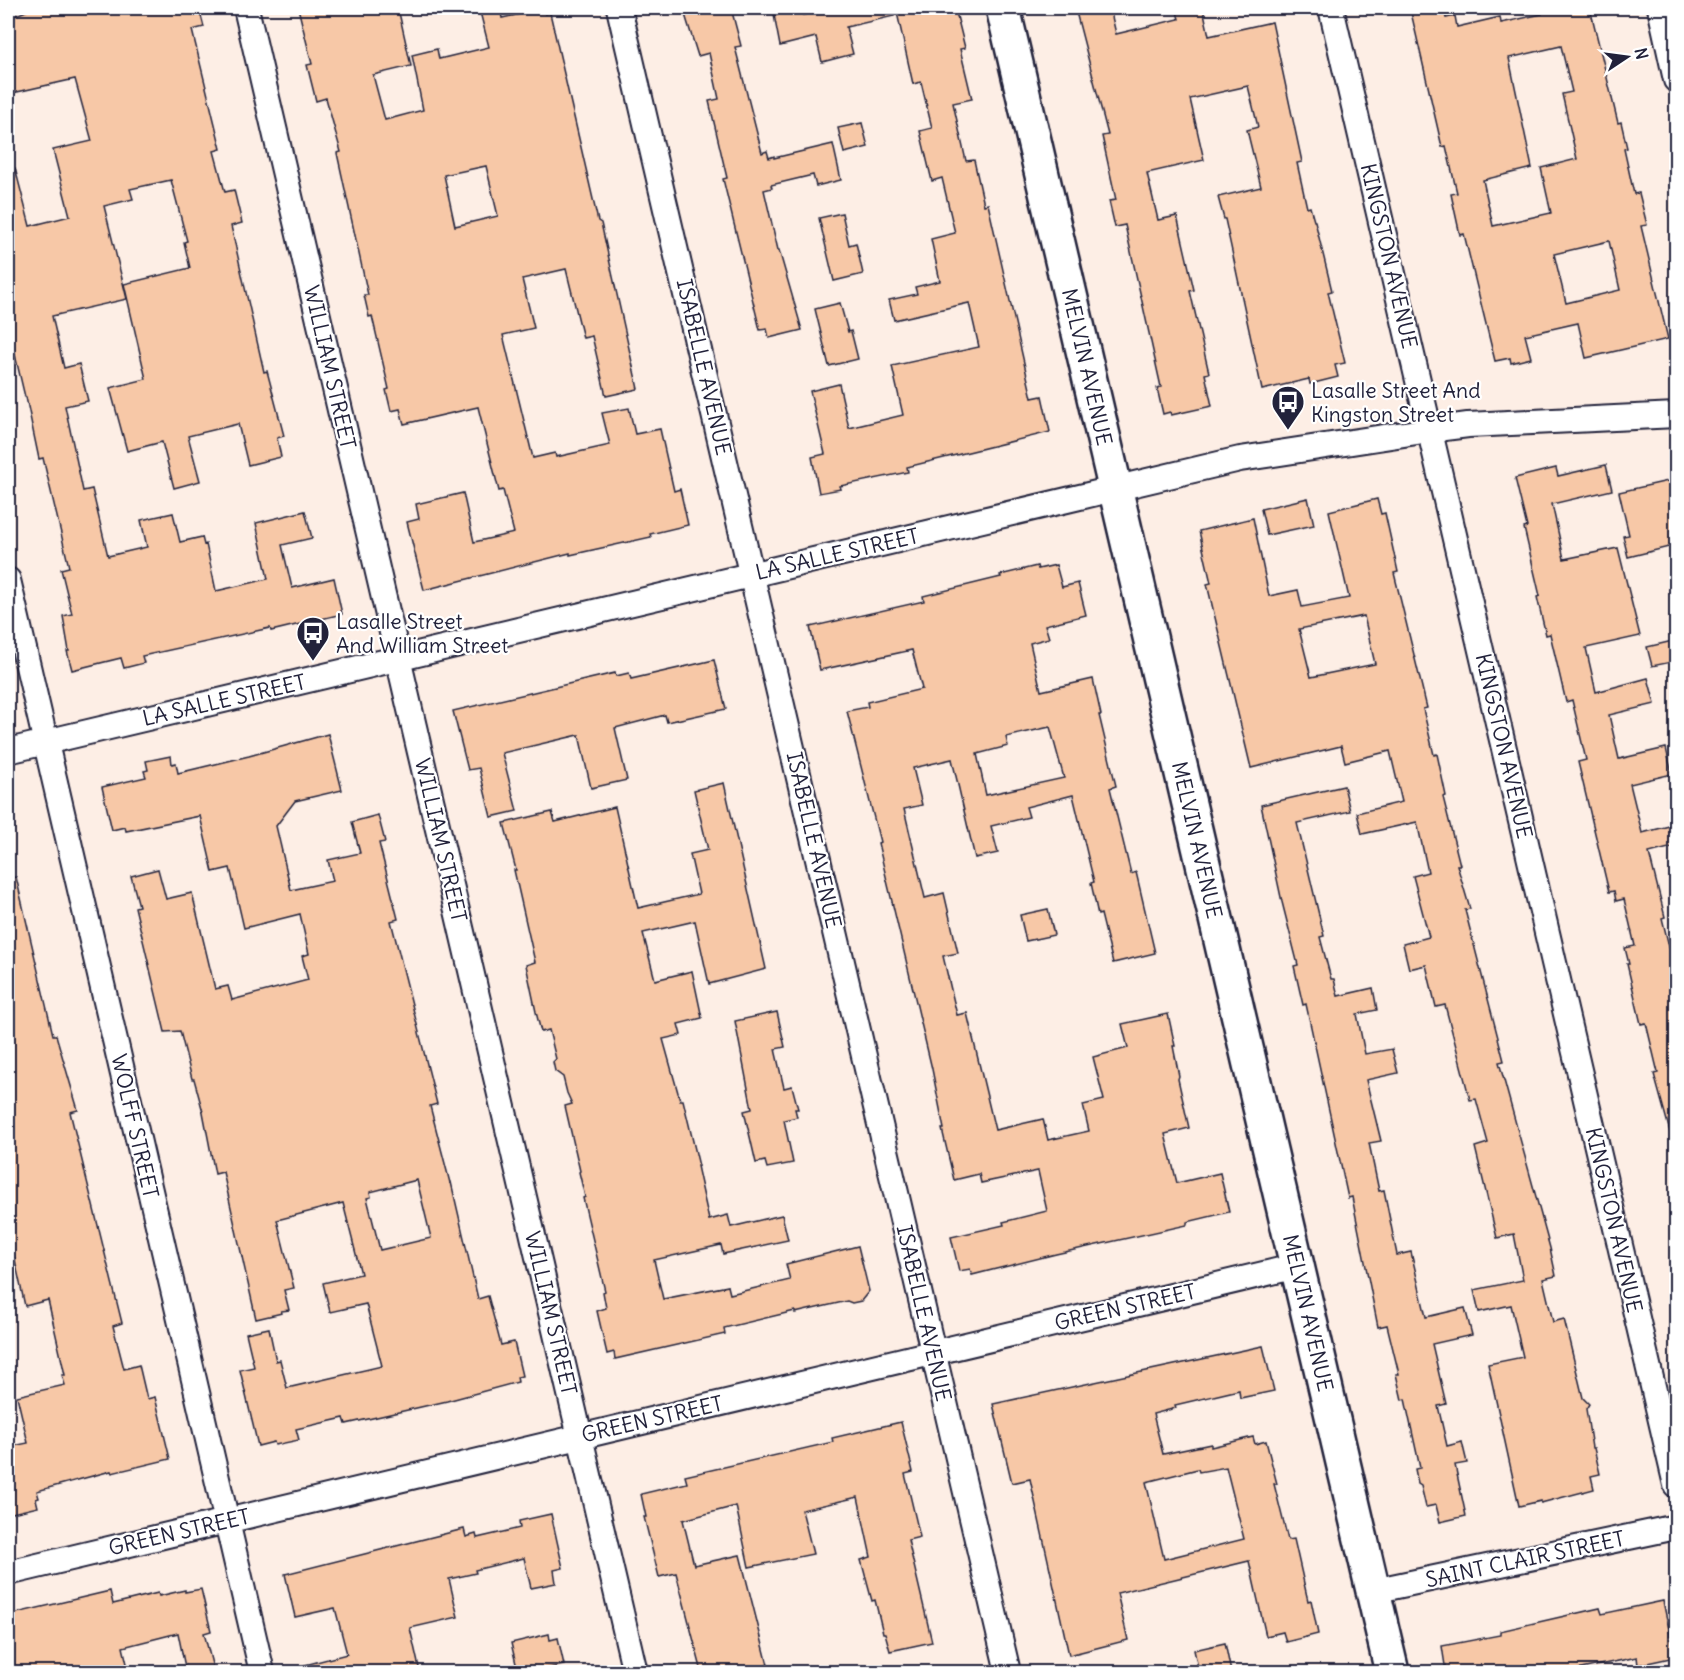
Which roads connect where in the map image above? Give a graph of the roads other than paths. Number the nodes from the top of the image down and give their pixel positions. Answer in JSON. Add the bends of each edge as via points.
{"nodes":[{"id":1,"x":246,"y":8,"type":"edge"},
{"id":2,"x":619,"y":8,"type":"edge"},
{"id":3,"x":1003,"y":8,"type":"edge"},
{"id":4,"x":1331,"y":8,"type":"edge"},
{"id":5,"x":1659,"y":8,"type":"edge"},
{"id":6,"x":1677,"y":80,"type":"edge"},
{"id":7,"x":1677,"y":415,"type":"edge"},
{"id":8,"x":1430,"y":429,"type":"junction"},
{"id":9,"x":1115,"y":488,"type":"junction"},
{"id":10,"x":753,"y":574,"type":"junction"},
{"id":11,"x":8,"y":580,"type":"edge"},
{"id":12,"x":399,"y":658,"type":"junction"},
{"id":13,"x":46,"y":742,"type":"junction"},
{"id":14,"x":8,"y":751,"type":"edge"},
{"id":15,"x":1297,"y":1266,"type":"junction"},
{"id":16,"x":933,"y":1353,"type":"junction"},
{"id":17,"x":580,"y":1436,"type":"junction"},
{"id":18,"x":1677,"y":1485,"type":"edge"},
{"id":19,"x":226,"y":1520,"type":"junction"},
{"id":20,"x":1677,"y":1527,"type":"edge"},
{"id":21,"x":8,"y":1573,"type":"edge"},
{"id":22,"x":1372,"y":1590,"type":"junction"},
{"id":23,"x":262,"y":1672,"type":"edge"},
{"id":24,"x":635,"y":1672,"type":"edge"},
{"id":25,"x":1008,"y":1672,"type":"edge"},
{"id":26,"x":1392,"y":1672,"type":"edge"}],
"edges":[{"from":1,"to":12,"type":"street","name":"WILLIAM STREET"},
{"from":2,"to":10,"type":"street","name":"ISABELLE AVENUE"},
{"from":3,"to":9,"type":"street","name":"MELVIN AVENUE"},
{"from":4,"to":8,"type":"street","name":"KINGSTON AVENUE"},
{"from":5,"to":6,"type":"street"},
{"from":7,"to":8,"type":"street","name":"LA SALLE STREET"},
{"from":8,"to":9,"type":"street","name":"LA SALLE STREET","via":[[1240,459]]},
{"from":8,"to":18,"type":"street","name":"KINGSTON AVENUE"},
{"from":9,"to":10,"type":"street","name":"LA SALLE STREET"},
{"from":9,"to":15,"type":"street","name":"MELVIN AVENUE"},
{"from":10,"to":12,"type":"street","name":"LA SALLE STREET"},
{"from":10,"to":16,"type":"street","name":"ISABELLE AVENUE"},
{"from":11,"to":13,"type":"street","name":"WOLFF STREET"},
{"from":12,"to":13,"type":"street","name":"LA SALLE STREET"},
{"from":12,"to":17,"type":"street","name":"WILLIAM STREET"},
{"from":13,"to":14,"type":"street","name":"LA SALLE STREET"},
{"from":13,"to":19,"type":"street","name":"WOLFF STREET"},
{"from":15,"to":16,"type":"street","name":"GREEN STREET"},
{"from":15,"to":22,"type":"street","name":"MELVIN AVENUE"},
{"from":16,"to":17,"type":"street","name":"GREEN STREET"},
{"from":16,"to":25,"type":"street","name":"ISABELLE AVENUE"},
{"from":17,"to":19,"type":"street","name":"GREEN STREET"},
{"from":17,"to":24,"type":"street","name":"WILLIAM STREET"},
{"from":19,"to":21,"type":"street","name":"GREEN STREET"},
{"from":19,"to":23,"type":"street","name":"WOLFF STREET"},
{"from":20,"to":22,"type":"street","name":"SAINT CLAIR STREET"},
{"from":22,"to":26,"type":"street","name":"MELVIN AVENUE"}]}
